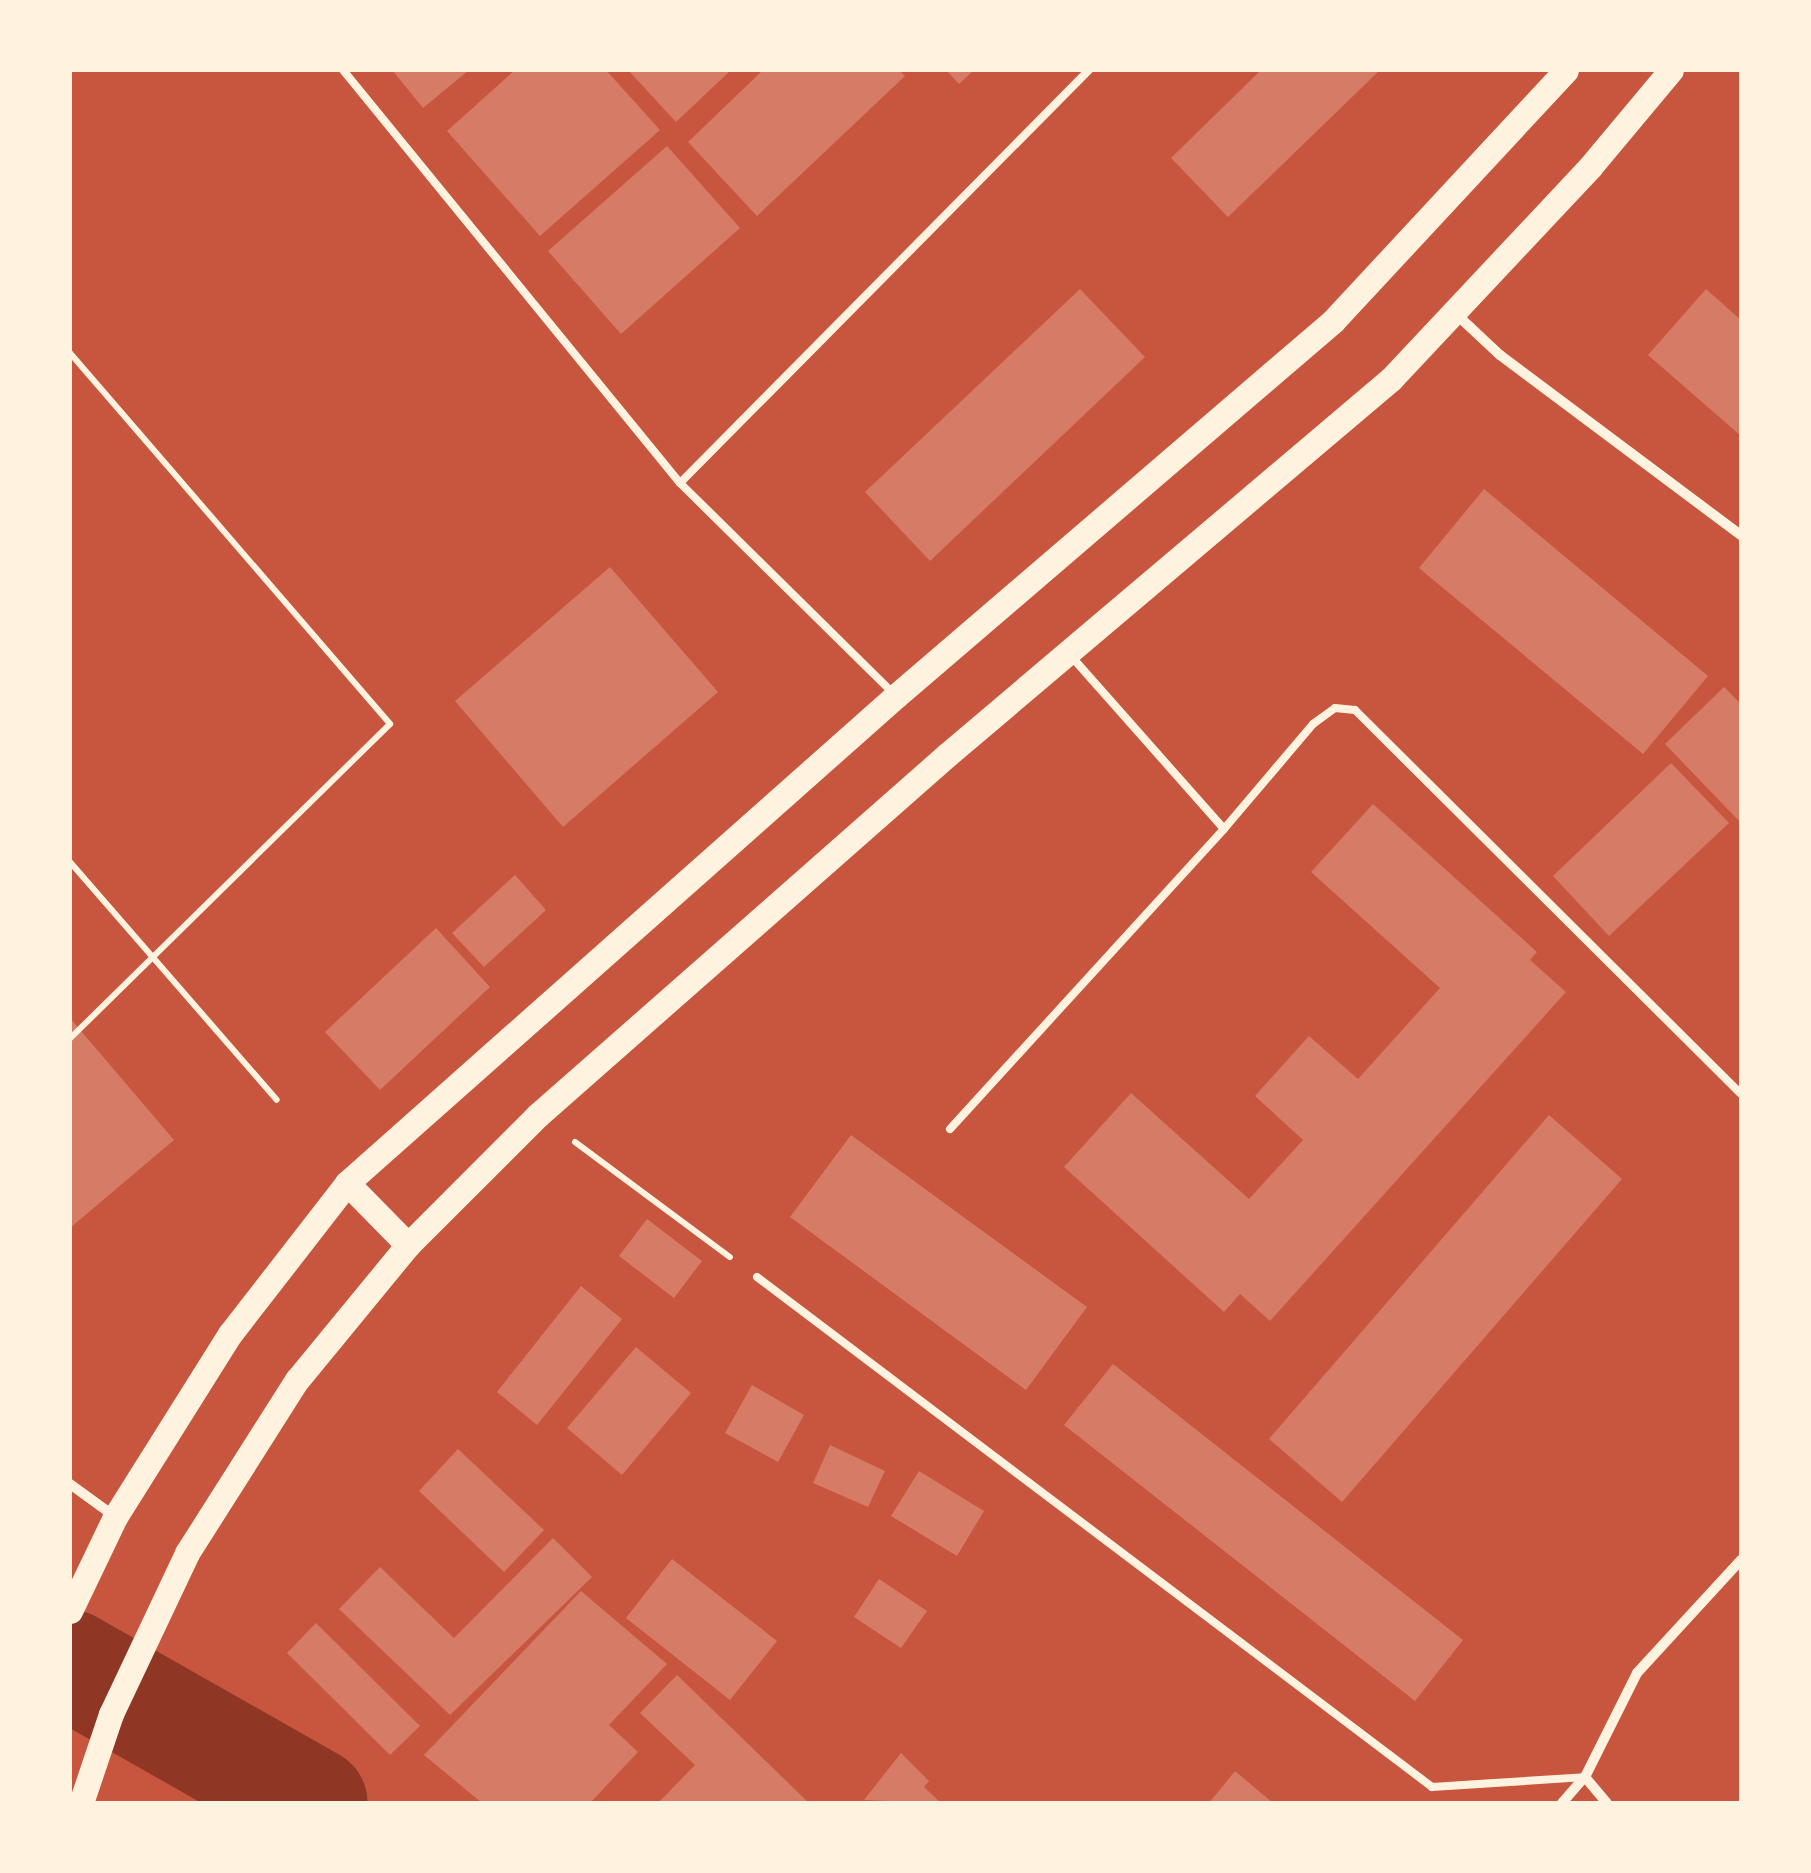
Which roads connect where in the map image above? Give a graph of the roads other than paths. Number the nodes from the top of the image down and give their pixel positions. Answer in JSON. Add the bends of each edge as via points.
{"nodes":[{"id":1,"x":343,"y":70,"type":"edge"},
{"id":2,"x":1090,"y":70,"type":"edge"},
{"id":3,"x":1566,"y":70,"type":"edge"},
{"id":4,"x":1671,"y":70,"type":"edge"},
{"id":5,"x":1454,"y":312,"type":"junction"},
{"id":6,"x":680,"y":482,"type":"junction"},
{"id":7,"x":1741,"y":534,"type":"edge"},
{"id":8,"x":1068,"y":653,"type":"junction"},
{"id":9,"x":896,"y":696,"type":"junction"},
{"id":10,"x":1224,"y":829,"type":"junction"},
{"id":11,"x":1741,"y":1094,"type":"edge"},
{"id":12,"x":950,"y":1130,"type":"dead end"},
{"id":13,"x":347,"y":1182,"type":"junction"},
{"id":14,"x":408,"y":1245,"type":"junction"},
{"id":15,"x":757,"y":1277,"type":"road end"},
{"id":16,"x":70,"y":1484,"type":"edge"},
{"id":17,"x":115,"y":1517,"type":"junction"},
{"id":18,"x":1741,"y":1560,"type":"edge"},
{"id":19,"x":70,"y":1612,"type":"edge"},
{"id":20,"x":1585,"y":1776,"type":"junction"},
{"id":21,"x":79,"y":1790,"type":"edge"},
{"id":22,"x":1562,"y":1803,"type":"edge"},
{"id":23,"x":1607,"y":1803,"type":"edge"}],
"edges":[{"from":1,"to":6,"type":"lane"},
{"from":2,"to":6,"type":"lane"},
{"from":3,"to":9,"type":"main road","via":[[1333,322]]},
{"from":4,"to":5,"type":"main road"},
{"from":5,"to":7,"type":"street","via":[[1500,355]]},
{"from":5,"to":8,"type":"main road","via":[[1391,379]]},
{"from":6,"to":9,"type":"lane"},
{"from":8,"to":10,"type":"lane"},
{"from":8,"to":14,"type":"main road","via":[[538,1115]]},
{"from":9,"to":13,"type":"main road"},
{"from":10,"to":11,"type":"lane","via":[[1314,724],[1335,708],[1356,710]]},
{"from":10,"to":12,"type":"lane"},
{"from":13,"to":14,"type":"main road"},
{"from":13,"to":17,"type":"main road","via":[[230,1334]]},
{"from":14,"to":21,"type":"main road","via":[[297,1380],[187,1553]]},
{"from":15,"to":20,"type":"lane","via":[[1432,1787]]},
{"from":16,"to":17,"type":"street"},
{"from":17,"to":19,"type":"main road"},
{"from":18,"to":20,"type":"street","via":[[1637,1673]]},
{"from":20,"to":22,"type":"street"},
{"from":20,"to":23,"type":"street"}]}
